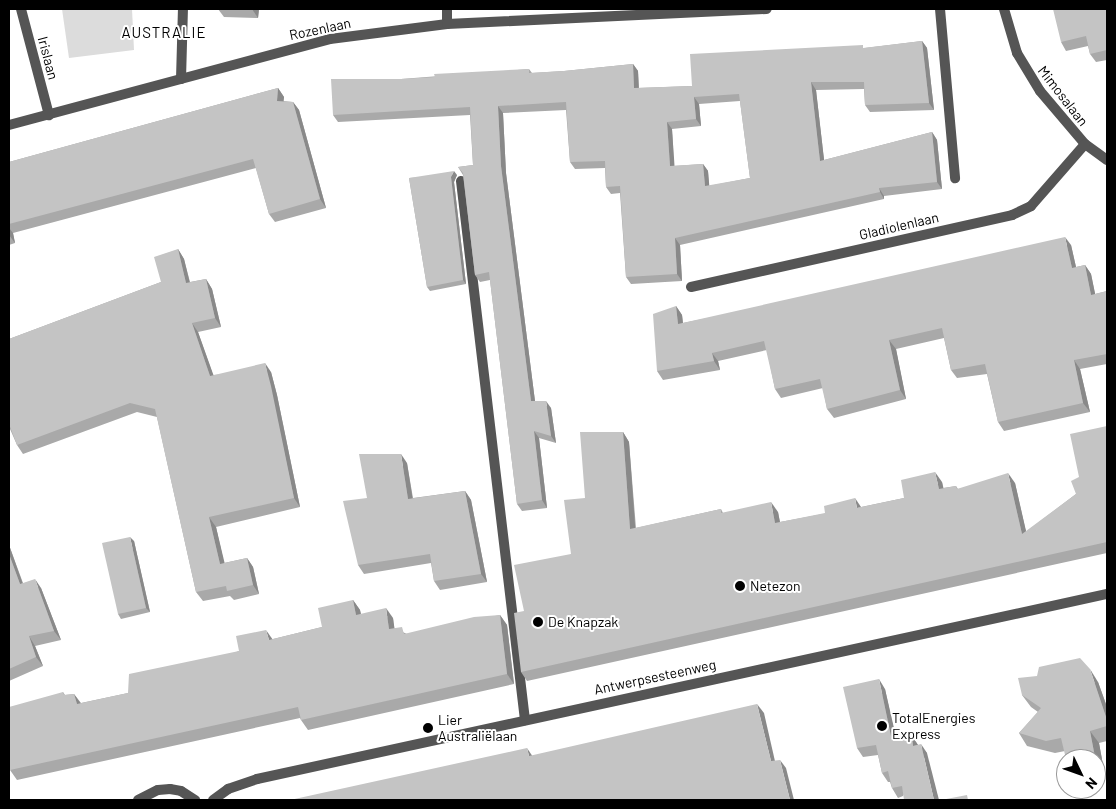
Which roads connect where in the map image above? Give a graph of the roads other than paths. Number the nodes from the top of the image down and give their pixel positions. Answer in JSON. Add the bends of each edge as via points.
{"nodes":[{"id":1,"x":21,"y":9,"type":"edge"},
{"id":2,"x":183,"y":9,"type":"edge"},
{"id":3,"x":448,"y":9,"type":"edge"},
{"id":4,"x":766,"y":9,"type":"edge"},
{"id":5,"x":940,"y":9,"type":"edge"},
{"id":6,"x":1004,"y":9,"type":"edge"},
{"id":7,"x":447,"y":24,"type":"junction"},
{"id":8,"x":181,"y":79,"type":"junction"},
{"id":9,"x":49,"y":114,"type":"junction"},
{"id":10,"x":9,"y":126,"type":"edge"},
{"id":11,"x":1085,"y":144,"type":"junction"},
{"id":12,"x":1107,"y":160,"type":"edge"},
{"id":13,"x":955,"y":178,"type":"dead end"},
{"id":14,"x":462,"y":181,"type":"edge"},
{"id":15,"x":691,"y":286,"type":"dead end"},
{"id":16,"x":1107,"y":594,"type":"edge"},
{"id":17,"x":525,"y":720,"type":"junction"},
{"id":18,"x":138,"y":800,"type":"edge"},
{"id":19,"x":195,"y":800,"type":"edge"},
{"id":20,"x":213,"y":800,"type":"edge"}],
"edges":[{"from":1,"to":9,"type":"street","name":"Irislaan"},
{"from":2,"to":8,"type":"street"},
{"from":3,"to":7,"type":"street"},
{"from":4,"to":7,"type":"street","name":"Rozenlaan"},
{"from":5,"to":13,"type":"street"},
{"from":6,"to":11,"type":"street","name":"Mimosalaan","via":[[1008,31],[1027,72],[1052,108]]},
{"from":7,"to":8,"type":"street","name":"Rozenlaan","via":[[330,39]]},
{"from":8,"to":9,"type":"street","name":"Rozenlaan"},
{"from":9,"to":10,"type":"street","name":"Rozenlaan"},
{"from":11,"to":12,"type":"street","name":"Mimosalaan"},
{"from":11,"to":15,"type":"street","name":"Gladiolenlaan","via":[[1031,206],[1012,215]]},
{"from":14,"to":17,"type":"street"},
{"from":16,"to":17,"type":"street","name":"Antwerpsesteenweg"},
{"from":17,"to":20,"type":"street","name":"Antwerpsesteenweg","via":[[256,779],[228,789]]},
{"from":18,"to":19,"type":"street","via":[[158,790],[170,789],[181,791]]}]}
